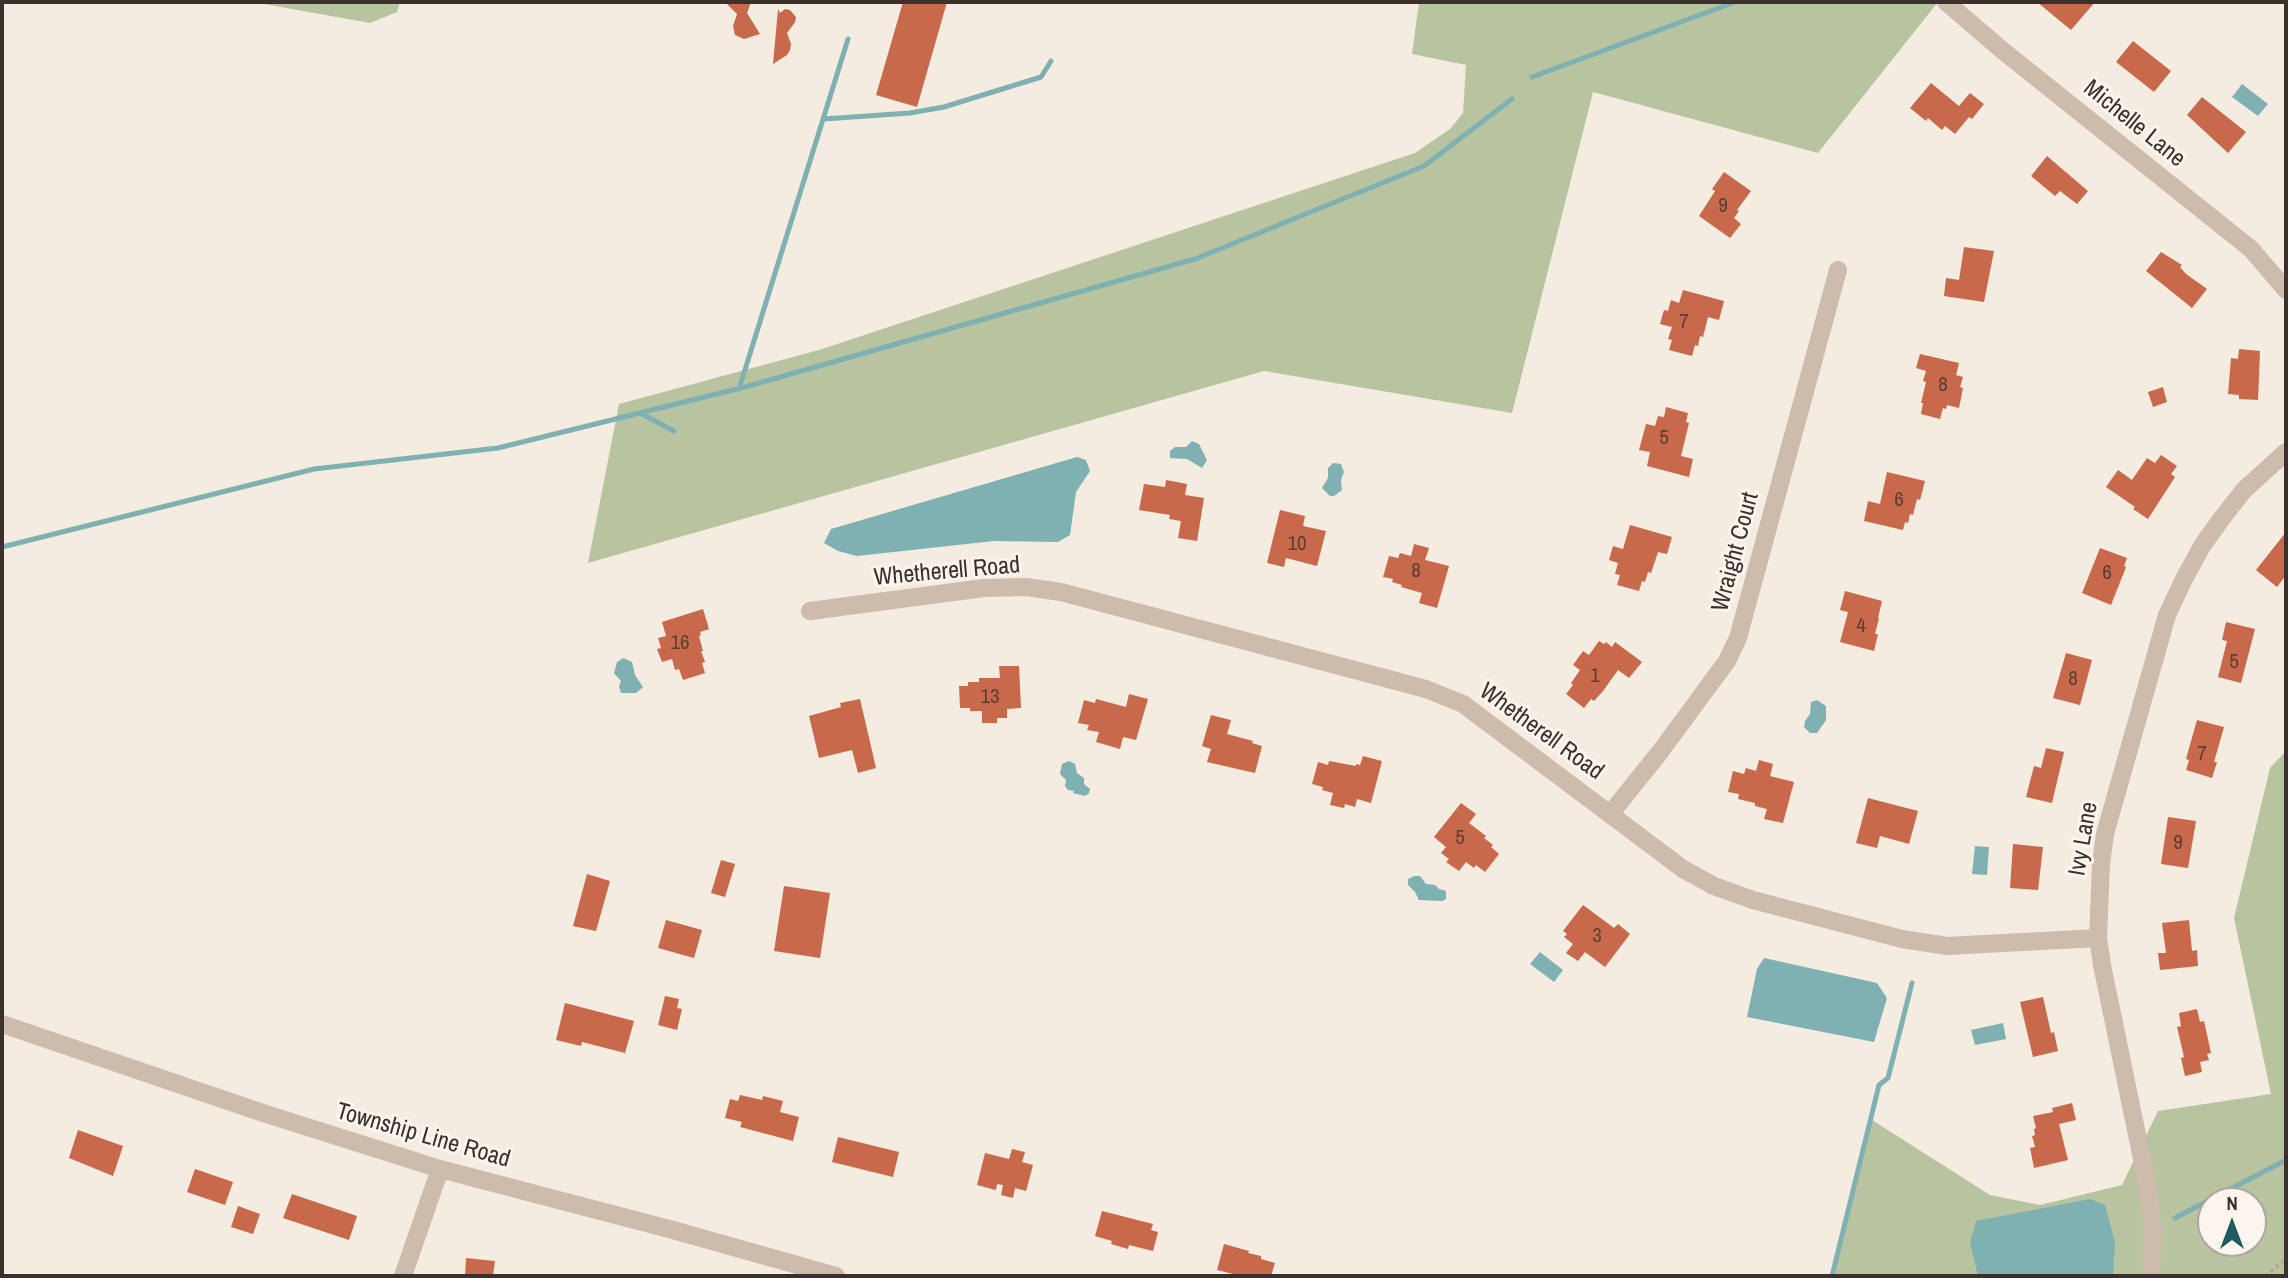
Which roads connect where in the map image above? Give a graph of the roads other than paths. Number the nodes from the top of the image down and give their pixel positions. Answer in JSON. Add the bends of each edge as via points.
{"nodes":[{"id":1,"x":1946,"y":2,"type":"edge"},
{"id":2,"x":1838,"y":270,"type":"dead end"},
{"id":3,"x":2286,"y":290,"type":"edge"},
{"id":4,"x":2286,"y":452,"type":"edge"},
{"id":5,"x":810,"y":611,"type":"dead end"},
{"id":6,"x":1611,"y":813,"type":"junction"},
{"id":7,"x":2098,"y":938,"type":"junction"},
{"id":8,"x":2,"y":1024,"type":"edge"},
{"id":9,"x":440,"y":1169,"type":"junction"},
{"id":10,"x":403,"y":1276,"type":"edge"},
{"id":11,"x":836,"y":1276,"type":"edge"},
{"id":12,"x":2151,"y":1276,"type":"edge"}],
"edges":[{"from":1,"to":3,"type":"street","name":"Michelle Lane","via":[[2251,249]]},
{"from":2,"to":6,"type":"street","name":"Wraight Court","via":[[1738,638],[1727,661]]},
{"from":4,"to":7,"type":"street","name":"Ivy Lane","via":[[2221,518],[2167,615],[2105,834]]},
{"from":5,"to":6,"type":"street","name":"Whetherell Road","via":[[984,588],[1061,592],[1413,685],[1463,704]]},
{"from":6,"to":7,"type":"street","name":"Whetherell Road","via":[[1683,869],[1714,886],[1902,939],[1947,946]]},
{"from":7,"to":12,"type":"street","name":"Ivy Lane","via":[[2148,1188]]},
{"from":8,"to":9,"type":"street","name":"Township Line Road"},
{"from":9,"to":10,"type":"street"},
{"from":9,"to":11,"type":"street","name":"Township Line Road"}]}
